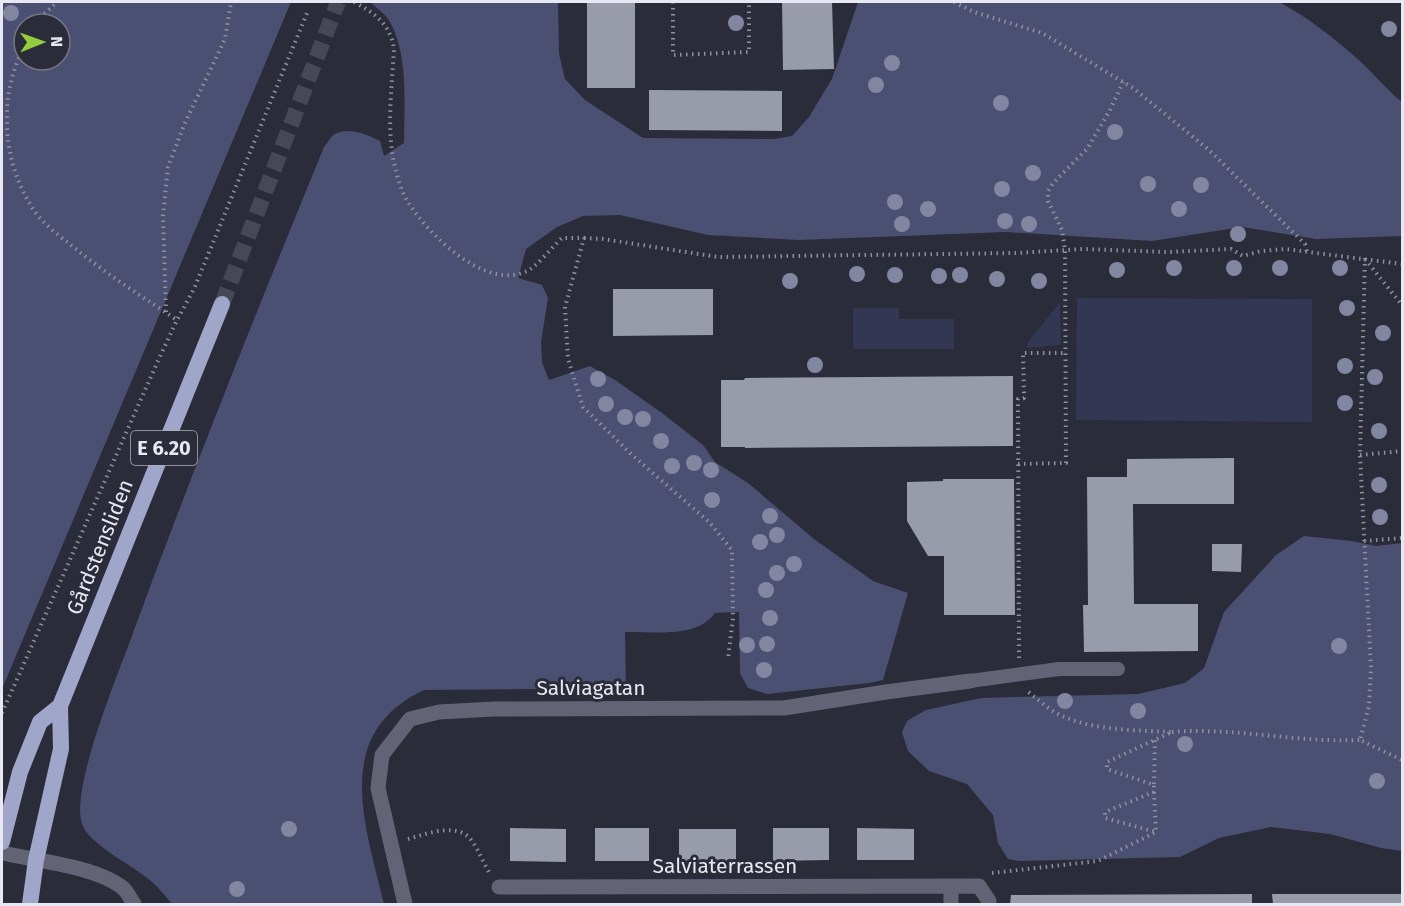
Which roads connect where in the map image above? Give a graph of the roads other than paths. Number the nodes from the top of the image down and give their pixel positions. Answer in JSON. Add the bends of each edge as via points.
{"nodes":[{"id":1,"x":222,"y":304,"type":"tunnel mouth"},
{"id":2,"x":1118,"y":669,"type":"dead end"},
{"id":3,"x":970,"y":681,"type":"joint"},
{"id":4,"x":60,"y":706,"type":"junction"},
{"id":5,"x":2,"y":842,"type":"edge"},
{"id":6,"x":2,"y":853,"type":"edge"},
{"id":7,"x":36,"y":860,"type":"junction"},
{"id":8,"x":951,"y":886,"type":"junction"},
{"id":9,"x":499,"y":887,"type":"road end"},
{"id":10,"x":30,"y":904,"type":"edge"},
{"id":11,"x":134,"y":904,"type":"edge"},
{"id":12,"x":405,"y":904,"type":"edge"},
{"id":13,"x":951,"y":904,"type":"edge"},
{"id":14,"x":989,"y":904,"type":"edge"}],
"edges":[{"from":1,"to":4,"type":"highway","name":"Gårdstensliden","number":"E 6.20"},
{"from":2,"to":3,"type":"lane","via":[[1059,669]]},
{"from":3,"to":12,"type":"street","name":"Salviagatan","via":[[784,708],[494,709],[439,712],[410,719],[382,755],[378,788]]},
{"from":4,"to":5,"type":"highway","name":"Gårdstensliden","number":"E 6.20","via":[[40,722],[21,772]]},
{"from":4,"to":7,"type":"highway","name":"Gårdstensliden","number":"E 6.20","via":[[62,749]]},
{"from":6,"to":7,"type":"street"},
{"from":7,"to":10,"type":"highway","name":"Gårdstensliden","number":"E 6.20"},
{"from":7,"to":11,"type":"street","via":[[106,878],[125,890]]},
{"from":8,"to":9,"type":"street","name":"Salviaterrassen"},
{"from":8,"to":13,"type":"street"},
{"from":8,"to":14,"type":"street","name":"Salviaterrassen","via":[[979,886]]}]}
